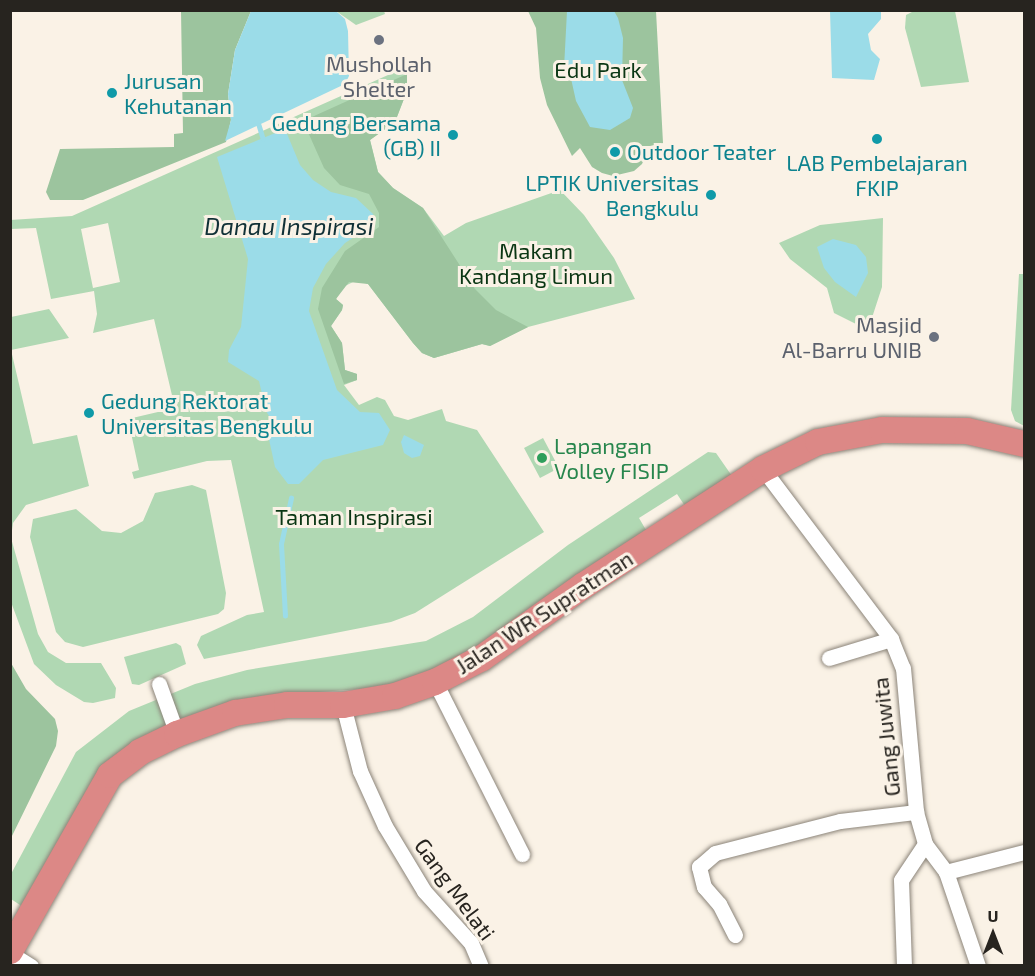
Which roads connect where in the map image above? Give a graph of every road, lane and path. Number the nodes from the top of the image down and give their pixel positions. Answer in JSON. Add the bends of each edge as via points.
{"nodes":[{"id":1,"x":1024,"y":444,"type":"edge"},
{"id":2,"x":763,"y":469,"type":"junction"},
{"id":3,"x":891,"y":639,"type":"junction"},
{"id":4,"x":829,"y":658,"type":"dead end"},
{"id":5,"x":435,"y":682,"type":"junction"},
{"id":6,"x":159,"y":684,"type":"dead end"},
{"id":7,"x":343,"y":705,"type":"junction"},
{"id":8,"x":177,"y":734,"type":"junction"},
{"id":9,"x":916,"y":812,"type":"junction"},
{"id":10,"x":925,"y":844,"type":"junction"},
{"id":11,"x":1024,"y":852,"type":"edge"},
{"id":12,"x":522,"y":854,"type":"dead end"},
{"id":13,"x":946,"y":872,"type":"junction"},
{"id":14,"x":735,"y":934,"type":"dead end"},
{"id":15,"x":10,"y":952,"type":"edge"},
{"id":16,"x":31,"y":966,"type":"edge"},
{"id":17,"x":481,"y":966,"type":"edge"},
{"id":18,"x":903,"y":966,"type":"edge"},
{"id":19,"x":978,"y":966,"type":"edge"}],
"edges":[{"from":1,"to":2,"type":"highway","name":"Jalan WR Supratman","via":[[967,431],[882,430],[818,442]]},
{"from":2,"to":3,"type":"street","name":"Gang Juwita"},
{"from":2,"to":5,"type":"highway","name":"Jalan WR Supratman","via":[[584,585],[483,658]]},
{"from":3,"to":4,"type":"street"},
{"from":3,"to":9,"type":"street","name":"Gang Juwita","via":[[903,668]]},
{"from":5,"to":7,"type":"highway","name":"Jalan WR Supratman","via":[[395,696]]},
{"from":5,"to":12,"type":"street"},
{"from":6,"to":8,"type":"street"},
{"from":7,"to":8,"type":"highway","name":"Jalan WR Supratman","via":[[287,705],[245,712]]},
{"from":7,"to":17,"type":"street","name":"Gang Melati","via":[[360,771],[385,826],[424,891],[471,943]]},
{"from":8,"to":15,"type":"highway","name":"Jalan WR Supratman","via":[[140,753],[110,775]]},
{"from":9,"to":10,"type":"street","name":"Gang Juwita"},
{"from":9,"to":14,"type":"street","via":[[840,821],[715,854],[699,867],[704,887],[719,903]]},
{"from":10,"to":13,"type":"street"},
{"from":10,"to":18,"type":"street","via":[[901,880]]},
{"from":11,"to":13,"type":"street"},
{"from":13,"to":19,"type":"street"},
{"from":15,"to":16,"type":"street"}]}
